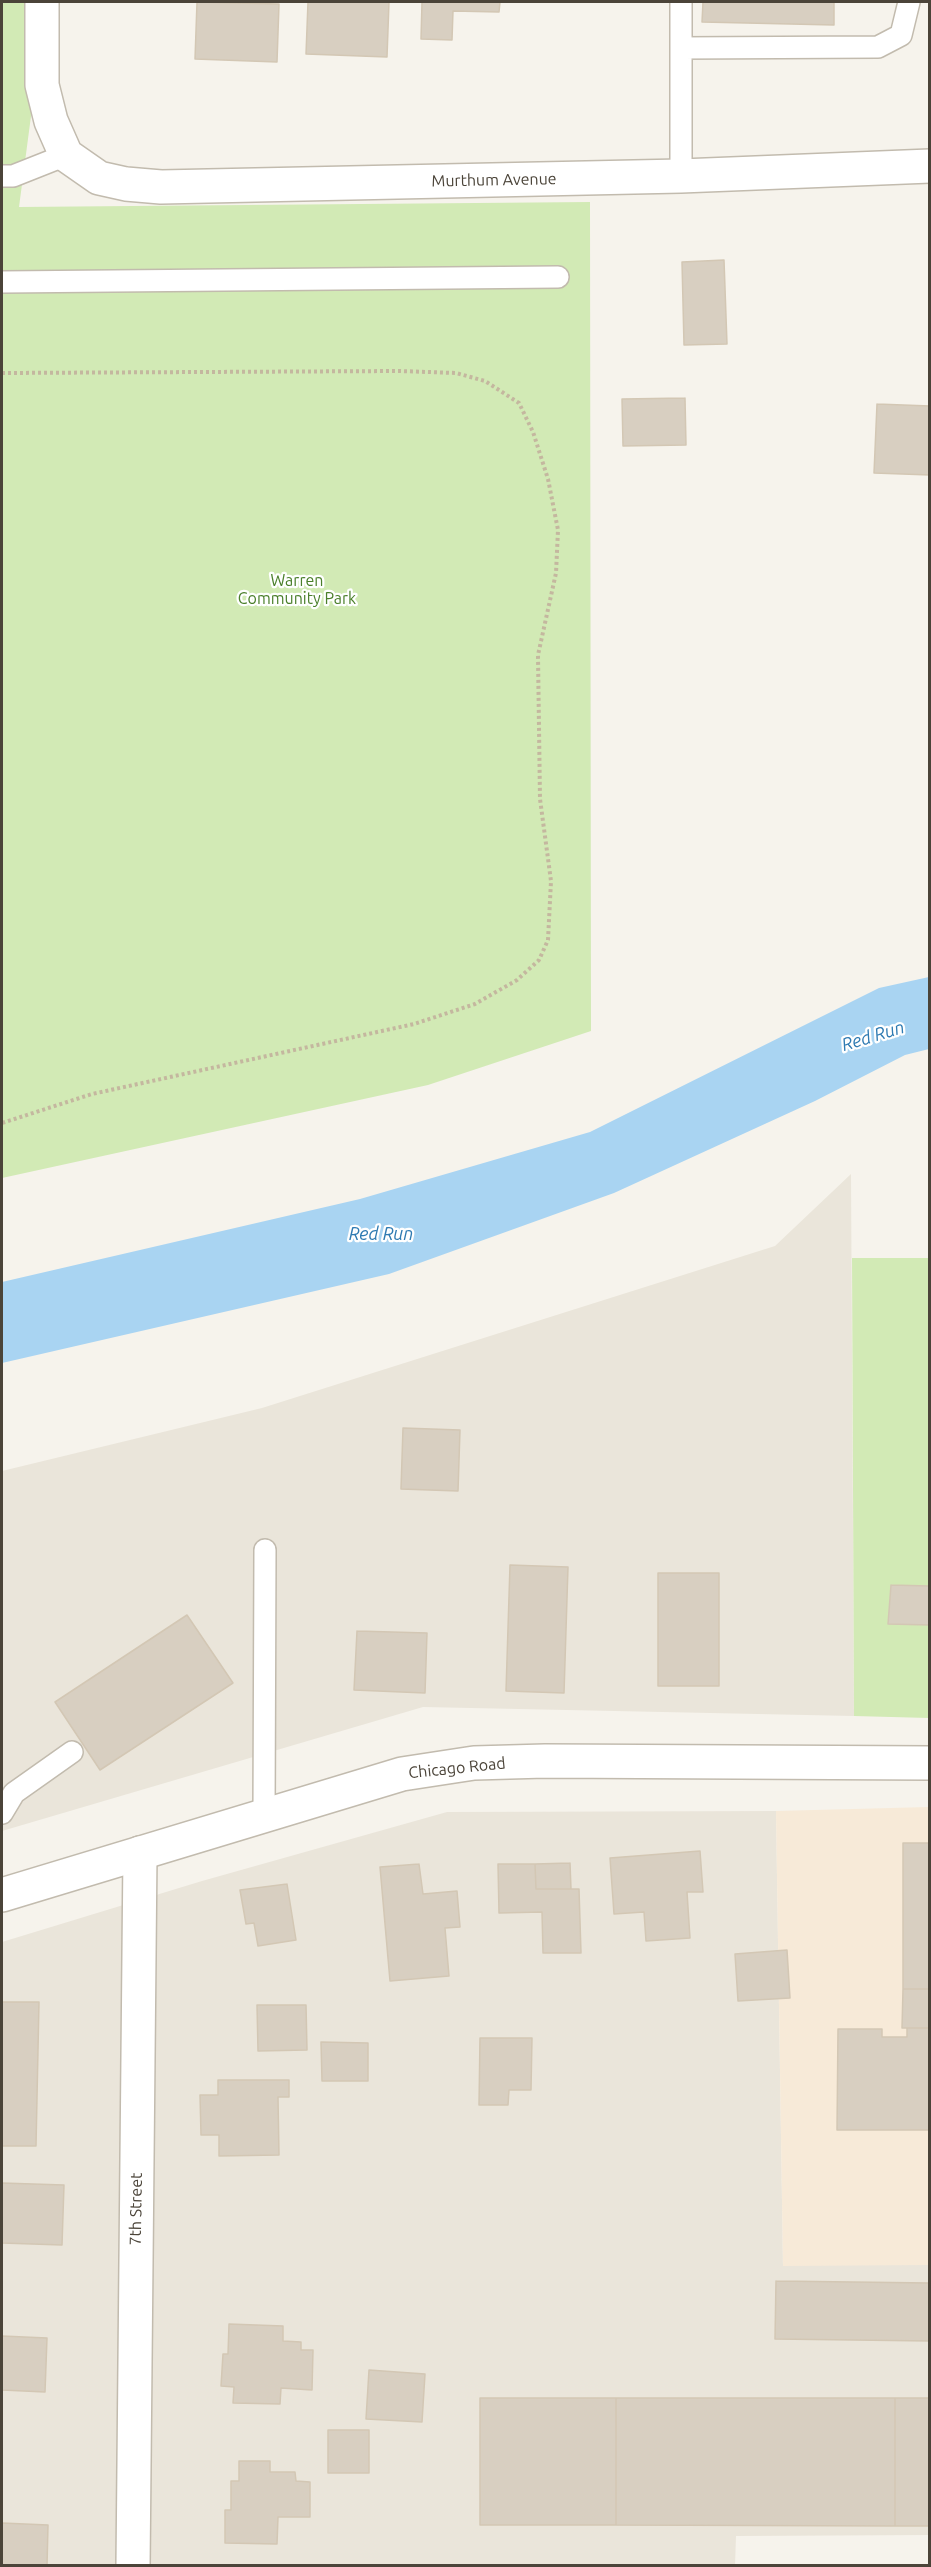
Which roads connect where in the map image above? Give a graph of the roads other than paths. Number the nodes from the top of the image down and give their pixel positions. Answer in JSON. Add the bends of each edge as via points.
{"nodes":[{"id":1,"x":42,"y":2,"type":"edge"},
{"id":2,"x":681,"y":2,"type":"edge"},
{"id":3,"x":909,"y":2,"type":"edge"},
{"id":4,"x":681,"y":48,"type":"junction"},
{"id":5,"x":66,"y":155,"type":"junction"},
{"id":6,"x":930,"y":166,"type":"edge"},
{"id":7,"x":2,"y":176,"type":"edge"},
{"id":8,"x":681,"y":176,"type":"junction"},
{"id":9,"x":558,"y":277,"type":"dead end"},
{"id":10,"x":2,"y":282,"type":"edge"},
{"id":11,"x":265,"y":1550,"type":"dead end"},
{"id":12,"x":72,"y":1752,"type":"dead end"},
{"id":13,"x":930,"y":1763,"type":"edge"},
{"id":14,"x":2,"y":1813,"type":"edge"},
{"id":15,"x":264,"y":1815,"type":"junction"},
{"id":16,"x":140,"y":1852,"type":"junction"},
{"id":17,"x":3,"y":1889,"type":"edge"},
{"id":18,"x":133,"y":2565,"type":"edge"}],
"edges":[{"from":1,"to":5,"type":"street","via":[[42,85],[51,121]]},
{"from":2,"to":4,"type":"lane"},
{"from":3,"to":4,"type":"lane","via":[[901,35],[878,47]]},
{"from":4,"to":8,"type":"lane"},
{"from":5,"to":7,"type":"lane","via":[[13,176]]},
{"from":5,"to":8,"type":"street","name":"Murthum Avenue","via":[[99,178],[161,187]]},
{"from":6,"to":8,"type":"street","name":"Murthum Avenue"},
{"from":9,"to":10,"type":"lane"},
{"from":11,"to":15,"type":"lane"},
{"from":12,"to":14,"type":"lane","via":[[14,1793]]},
{"from":13,"to":15,"type":"street","name":"Chicago Road","via":[[474,1763],[402,1774]]},
{"from":15,"to":16,"type":"street","name":"Chicago Road"},
{"from":16,"to":17,"type":"street","name":"Chicago Road"},
{"from":16,"to":18,"type":"street","name":"7th Street"}]}
